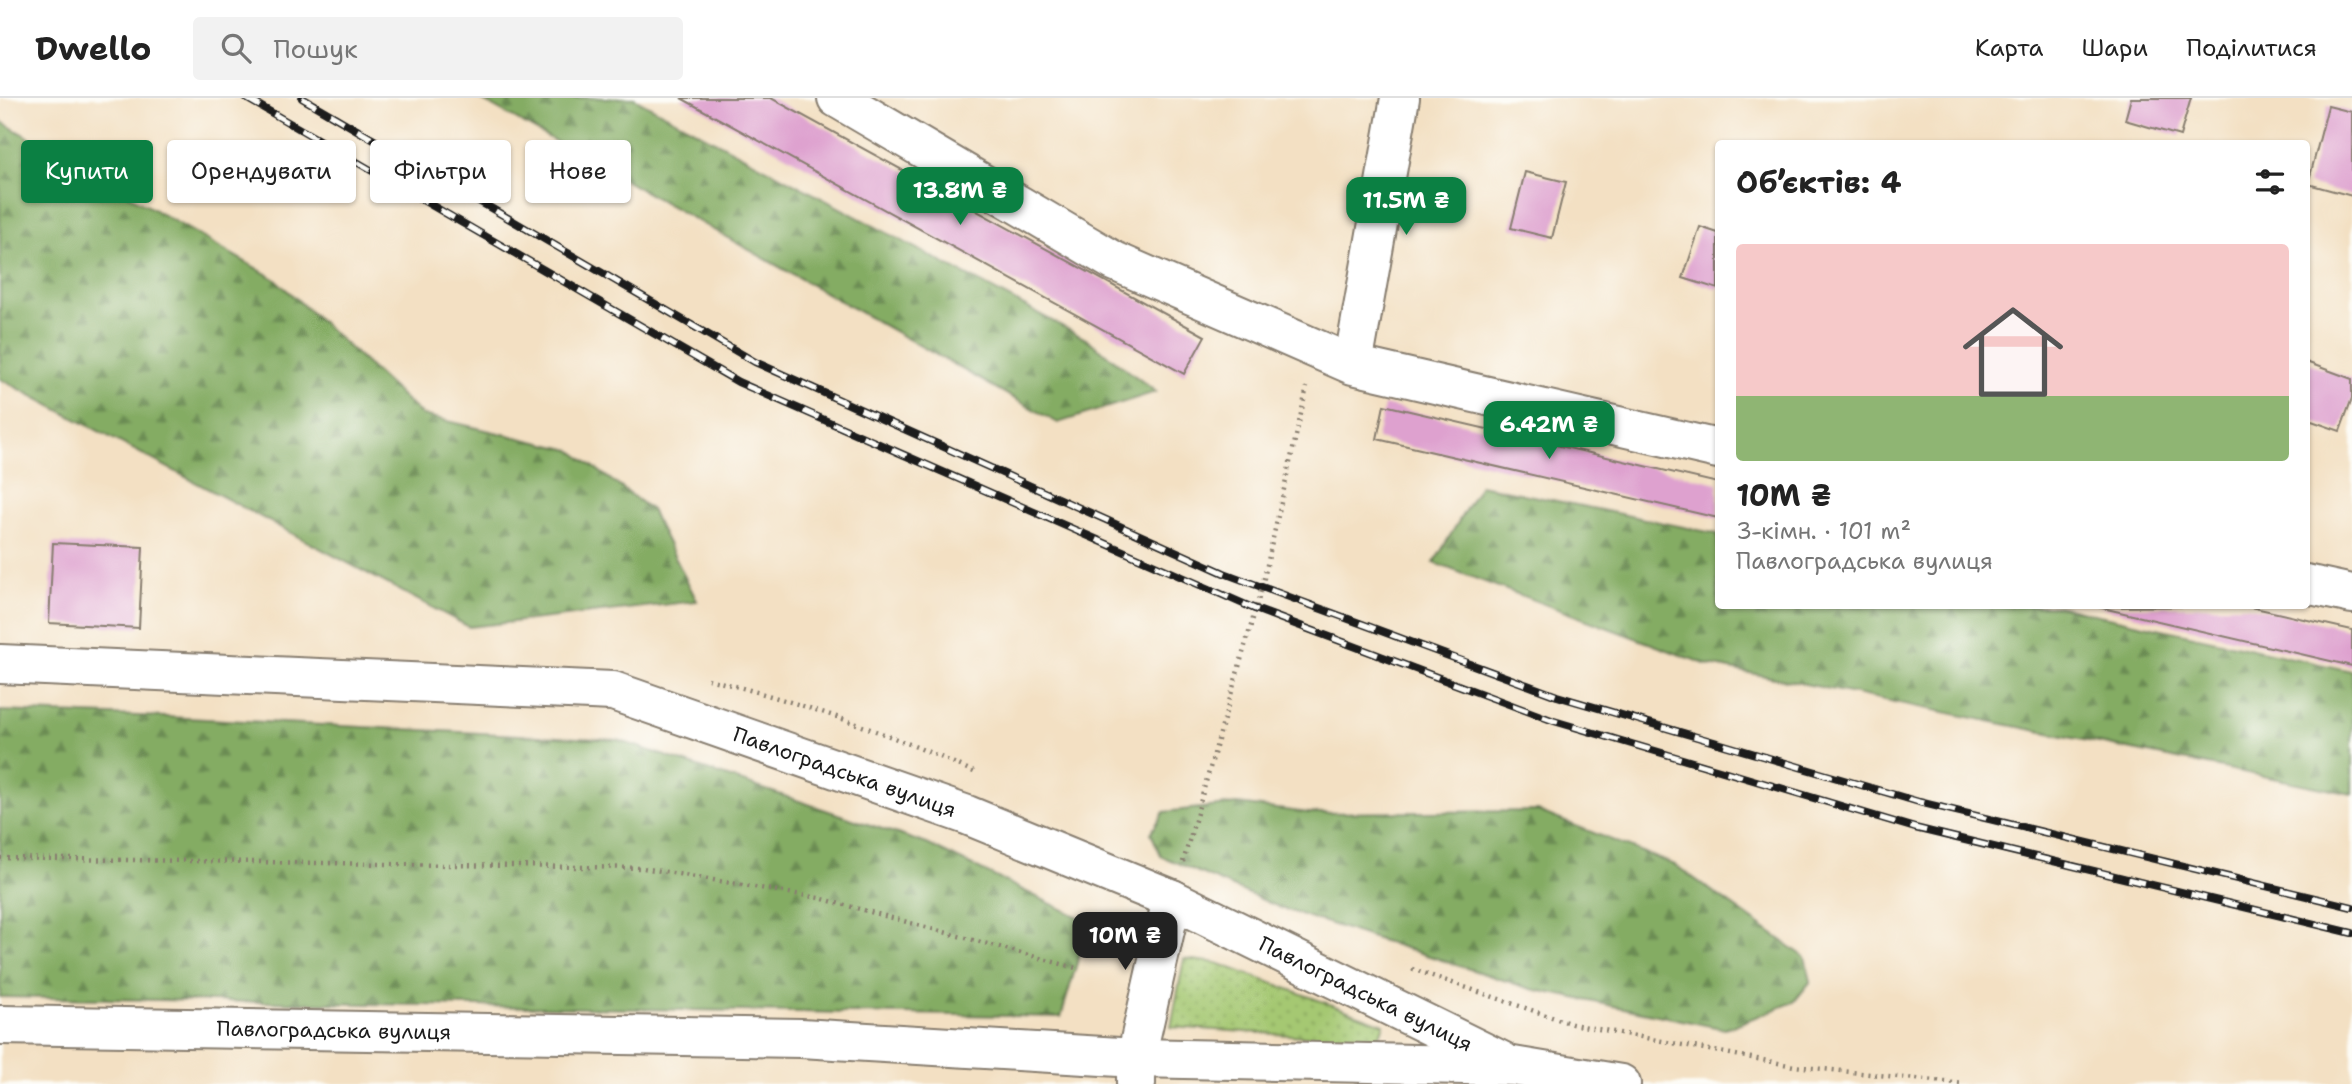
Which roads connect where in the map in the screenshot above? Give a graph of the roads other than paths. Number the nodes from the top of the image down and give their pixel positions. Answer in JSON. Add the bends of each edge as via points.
{"nodes":[{"id":1,"x":837,"y":98,"type":"edge"},
{"id":2,"x":1400,"y":98,"type":"edge"},
{"id":3,"x":1353,"y":365,"type":"junction"},
{"id":4,"x":1715,"y":448,"type":"edge"},
{"id":5,"x":2310,"y":584,"type":"edge"},
{"id":6,"x":2352,"y":594,"type":"edge"},
{"id":7,"x":0,"y":664,"type":"edge"},
{"id":8,"x":1172,"y":899,"type":"junction"},
{"id":9,"x":0,"y":1026,"type":"edge"},
{"id":10,"x":1513,"y":1066,"type":"junction"},
{"id":11,"x":1136,"y":1071,"type":"edge"},
{"id":12,"x":1260,"y":1071,"type":"edge"},
{"id":13,"x":1621,"y":1084,"type":"edge"}],
"edges":[{"from":1,"to":3,"type":"main road","via":[[1114,261]]},
{"from":2,"to":3,"type":"main road"},
{"from":3,"to":4,"type":"main road"},
{"from":5,"to":6,"type":"main road"},
{"from":7,"to":8,"type":"main road","name":"Павлоградська вулиця","via":[[613,691],[967,815]]},
{"from":8,"to":10,"type":"main road","name":"Павлоградська вулиця"},
{"from":8,"to":11,"type":"main road"},
{"from":9,"to":11,"type":"main road","name":"Павлоградська вулиця","via":[[801,1038]]},
{"from":10,"to":12,"type":"main road","name":"Павлоградська вулиця"},
{"from":10,"to":13,"type":"main road"},
{"from":11,"to":12,"type":"main road","name":"Павлоградська вулиця"}]}
